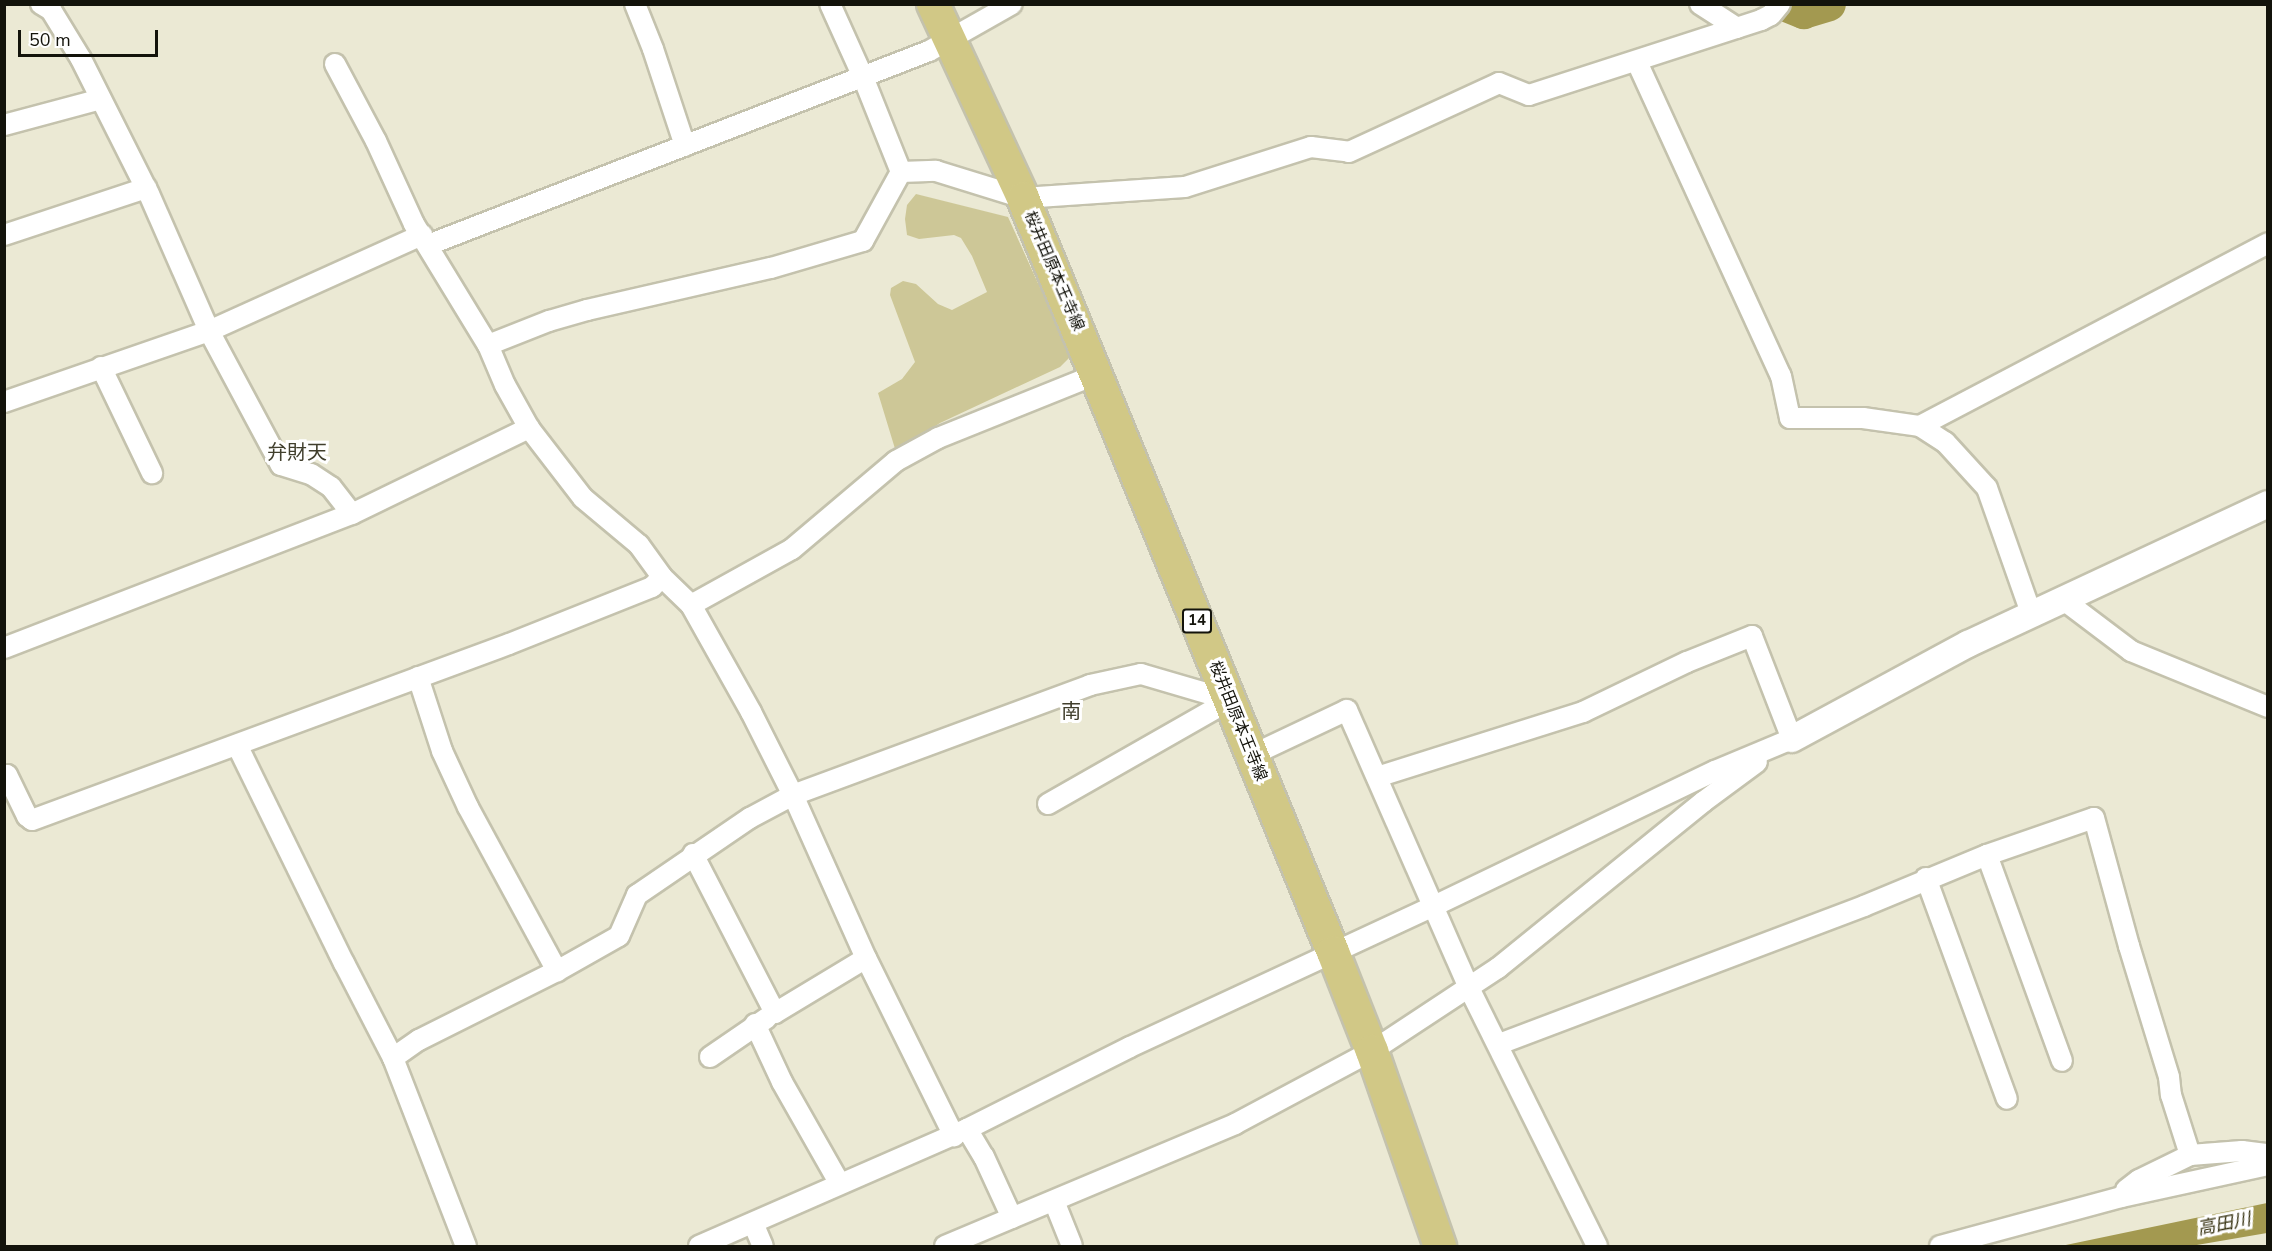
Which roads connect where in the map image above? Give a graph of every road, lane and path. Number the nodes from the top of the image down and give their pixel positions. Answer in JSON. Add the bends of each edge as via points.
{"nodes":[{"id":1,"x":41,"y":4,"type":"edge"},
{"id":2,"x":635,"y":4,"type":"edge"},
{"id":3,"x":830,"y":4,"type":"edge"},
{"id":4,"x":933,"y":4,"type":"edge"},
{"id":5,"x":1012,"y":4,"type":"edge"},
{"id":6,"x":1700,"y":4,"type":"edge"},
{"id":7,"x":1775,"y":10,"type":"edge"},
{"id":8,"x":1737,"y":28,"type":"junction"},
{"id":9,"x":950,"y":39,"type":"junction"},
{"id":10,"x":1637,"y":62,"type":"junction"},
{"id":11,"x":335,"y":64,"type":"dead end"},
{"id":12,"x":863,"y":77,"type":"junction"},
{"id":13,"x":100,"y":99,"type":"junction"},
{"id":14,"x":4,"y":125,"type":"edge"},
{"id":15,"x":685,"y":146,"type":"junction"},
{"id":16,"x":901,"y":172,"type":"junction"},
{"id":17,"x":146,"y":188,"type":"junction"},
{"id":18,"x":1023,"y":198,"type":"junction"},
{"id":19,"x":4,"y":235,"type":"edge"},
{"id":20,"x":425,"y":240,"type":"junction"},
{"id":21,"x":2268,"y":243,"type":"edge"},
{"id":22,"x":209,"y":331,"type":"junction"},
{"id":23,"x":488,"y":345,"type":"junction"},
{"id":24,"x":100,"y":367,"type":"junction"},
{"id":25,"x":1097,"y":374,"type":"junction"},
{"id":26,"x":4,"y":402,"type":"edge"},
{"id":27,"x":1920,"y":426,"type":"junction"},
{"id":28,"x":529,"y":428,"type":"junction"},
{"id":29,"x":152,"y":473,"type":"dead end"},
{"id":30,"x":2268,"y":504,"type":"edge"},
{"id":31,"x":352,"y":514,"type":"junction"},
{"id":32,"x":662,"y":577,"type":"junction"},
{"id":33,"x":2065,"y":601,"type":"junction"},
{"id":34,"x":691,"y":605,"type":"junction"},
{"id":35,"x":2031,"y":616,"type":"junction"},
{"id":36,"x":4,"y":648,"type":"edge"},
{"id":37,"x":418,"y":677,"type":"junction"},
{"id":38,"x":1230,"y":700,"type":"junction"},
{"id":39,"x":2268,"y":707,"type":"edge"},
{"id":40,"x":1792,"y":739,"type":"junction"},
{"id":41,"x":237,"y":745,"type":"junction"},
{"id":42,"x":1252,"y":755,"type":"junction"},
{"id":43,"x":4,"y":776,"type":"edge"},
{"id":44,"x":1377,"y":777,"type":"junction"},
{"id":45,"x":793,"y":795,"type":"junction"},
{"id":46,"x":1048,"y":804,"type":"dead end"},
{"id":47,"x":693,"y":854,"type":"junction"},
{"id":48,"x":1987,"y":855,"type":"junction"},
{"id":49,"x":1926,"y":878,"type":"junction"},
{"id":50,"x":1434,"y":906,"type":"junction"},
{"id":51,"x":1333,"y":952,"type":"junction"},
{"id":52,"x":866,"y":957,"type":"junction"},
{"id":53,"x":557,"y":971,"type":"junction"},
{"id":54,"x":1469,"y":988,"type":"junction"},
{"id":55,"x":775,"y":1013,"type":"junction"},
{"id":56,"x":755,"y":1024,"type":"junction"},
{"id":57,"x":1498,"y":1044,"type":"junction"},
{"id":58,"x":1372,"y":1051,"type":"junction"},
{"id":59,"x":710,"y":1057,"type":"dead end"},
{"id":60,"x":393,"y":1058,"type":"junction"},
{"id":61,"x":2062,"y":1060,"type":"dead end"},
{"id":62,"x":2007,"y":1099,"type":"dead end"},
{"id":63,"x":961,"y":1133,"type":"junction"},
{"id":64,"x":2268,"y":1154,"type":"edge"},
{"id":65,"x":2190,"y":1155,"type":"junction"},
{"id":66,"x":2268,"y":1165,"type":"edge"},
{"id":67,"x":840,"y":1184,"type":"junction"},
{"id":68,"x":2121,"y":1197,"type":"junction"},
{"id":69,"x":1054,"y":1201,"type":"junction"},
{"id":70,"x":1012,"y":1218,"type":"junction"},
{"id":71,"x":753,"y":1223,"type":"junction"},
{"id":72,"x":466,"y":1246,"type":"edge"},
{"id":73,"x":699,"y":1246,"type":"edge"},
{"id":74,"x":763,"y":1246,"type":"edge"},
{"id":75,"x":945,"y":1246,"type":"edge"},
{"id":76,"x":1072,"y":1246,"type":"edge"},
{"id":77,"x":1440,"y":1246,"type":"edge"},
{"id":78,"x":1597,"y":1246,"type":"edge"},
{"id":79,"x":1940,"y":1246,"type":"edge"}],
"edges":[{"from":1,"to":13,"type":"street","via":[[51,10]]},
{"from":2,"to":15,"type":"street"},
{"from":3,"to":12,"type":"street"},
{"from":4,"to":9,"type":"main road","name":"桜井田原本王寺線","number":"14"},
{"from":5,"to":9,"type":"street"},
{"from":6,"to":8,"type":"street"},
{"from":7,"to":8,"type":"street"},
{"from":8,"to":10,"type":"street"},
{"from":9,"to":12,"type":"street"},
{"from":9,"to":18,"type":"main road","name":"桜井田原本王寺線","number":"14"},
{"from":10,"to":18,"type":"street","via":[[1529,95],[1499,83],[1349,152],[1311,147],[1185,187]]},
{"from":10,"to":27,"type":"street","via":[[1780,376],[1790,417],[1863,418]]},
{"from":11,"to":20,"type":"street"},
{"from":12,"to":15,"type":"street"},
{"from":12,"to":16,"type":"street"},
{"from":13,"to":14,"type":"street"},
{"from":13,"to":17,"type":"street"},
{"from":15,"to":20,"type":"street"},
{"from":16,"to":18,"type":"street","via":[[936,171]]},
{"from":16,"to":23,"type":"street","via":[[862,240],[771,268],[578,313]]},
{"from":17,"to":19,"type":"street"},
{"from":17,"to":22,"type":"street"},
{"from":18,"to":25,"type":"main road","name":"桜井田原本王寺線","number":"14"},
{"from":20,"to":22,"type":"street"},
{"from":20,"to":23,"type":"street"},
{"from":21,"to":27,"type":"street"},
{"from":22,"to":24,"type":"street"},
{"from":22,"to":31,"type":"street","via":[[281,465],[311,474],[331,487]]},
{"from":23,"to":28,"type":"street"},
{"from":24,"to":26,"type":"street"},
{"from":24,"to":29,"type":"street"},
{"from":25,"to":34,"type":"street","via":[[938,438],[896,461],[792,549]]},
{"from":25,"to":38,"type":"main road","name":"桜井田原本王寺線","number":"14"},
{"from":27,"to":35,"type":"street","via":[[1945,442],[1987,488]]},
{"from":28,"to":31,"type":"street"},
{"from":28,"to":32,"type":"street","via":[[583,498],[639,545]]},
{"from":30,"to":33,"type":"street"},
{"from":31,"to":36,"type":"street"},
{"from":32,"to":34,"type":"street"},
{"from":32,"to":37,"type":"street","via":[[652,587]]},
{"from":33,"to":35,"type":"street"},
{"from":33,"to":39,"type":"street","via":[[2131,651]]},
{"from":34,"to":45,"type":"street"},
{"from":35,"to":40,"type":"street","via":[[1968,644]]},
{"from":37,"to":41,"type":"street"},
{"from":37,"to":53,"type":"street","via":[[442,751],[468,807]]},
{"from":38,"to":42,"type":"main road","name":"桜井田原本王寺線","number":"14"},
{"from":38,"to":45,"type":"street","via":[[1141,675],[1100,683]]},
{"from":38,"to":46,"type":"street"},
{"from":40,"to":44,"type":"street","via":[[1752,636],[1583,712]]},
{"from":40,"to":50,"type":"street","via":[[1715,771]]},
{"from":40,"to":54,"type":"street","via":[[1703,802]]},
{"from":41,"to":43,"type":"street","via":[[32,820],[7,775]]},
{"from":41,"to":60,"type":"street"},
{"from":42,"to":44,"type":"street","via":[[1347,710]]},
{"from":42,"to":51,"type":"main road","name":"桜井田原本王寺線","number":"14"},
{"from":44,"to":50,"type":"street"},
{"from":45,"to":47,"type":"street"},
{"from":45,"to":52,"type":"street"},
{"from":47,"to":53,"type":"street","via":[[637,895],[619,936]]},
{"from":47,"to":55,"type":"street"},
{"from":48,"to":49,"type":"street"},
{"from":48,"to":61,"type":"street"},
{"from":48,"to":65,"type":"street","via":[[2094,818]]},
{"from":49,"to":57,"type":"street","via":[[1864,906]]},
{"from":49,"to":62,"type":"street"},
{"from":50,"to":51,"type":"street"},
{"from":50,"to":54,"type":"street"},
{"from":51,"to":58,"type":"main road","name":"桜井田原本王寺線","number":"14"},
{"from":51,"to":63,"type":"street","via":[[1108,1057]]},
{"from":52,"to":55,"type":"street"},
{"from":52,"to":63,"type":"street"},
{"from":53,"to":60,"type":"street","via":[[419,1040]]},
{"from":54,"to":57,"type":"street"},
{"from":54,"to":58,"type":"street"},
{"from":55,"to":56,"type":"street"},
{"from":56,"to":59,"type":"street"},
{"from":56,"to":67,"type":"street","via":[[782,1082]]},
{"from":57,"to":78,"type":"street"},
{"from":58,"to":69,"type":"street","via":[[1236,1124]]},
{"from":58,"to":77,"type":"main road","name":"桜井田原本王寺線","number":"14"},
{"from":60,"to":72,"type":"street"},
{"from":63,"to":67,"type":"street"},
{"from":63,"to":70,"type":"street","via":[[984,1157]]},
{"from":64,"to":65,"type":"street","via":[[2242,1151]]},
{"from":65,"to":68,"type":"street","via":[[2139,1180]]},
{"from":66,"to":68,"type":"street"},
{"from":67,"to":71,"type":"street"},
{"from":68,"to":79,"type":"street"},
{"from":69,"to":70,"type":"street"},
{"from":69,"to":76,"type":"street"},
{"from":70,"to":75,"type":"street"},
{"from":71,"to":73,"type":"street"},
{"from":71,"to":74,"type":"street"}]}
